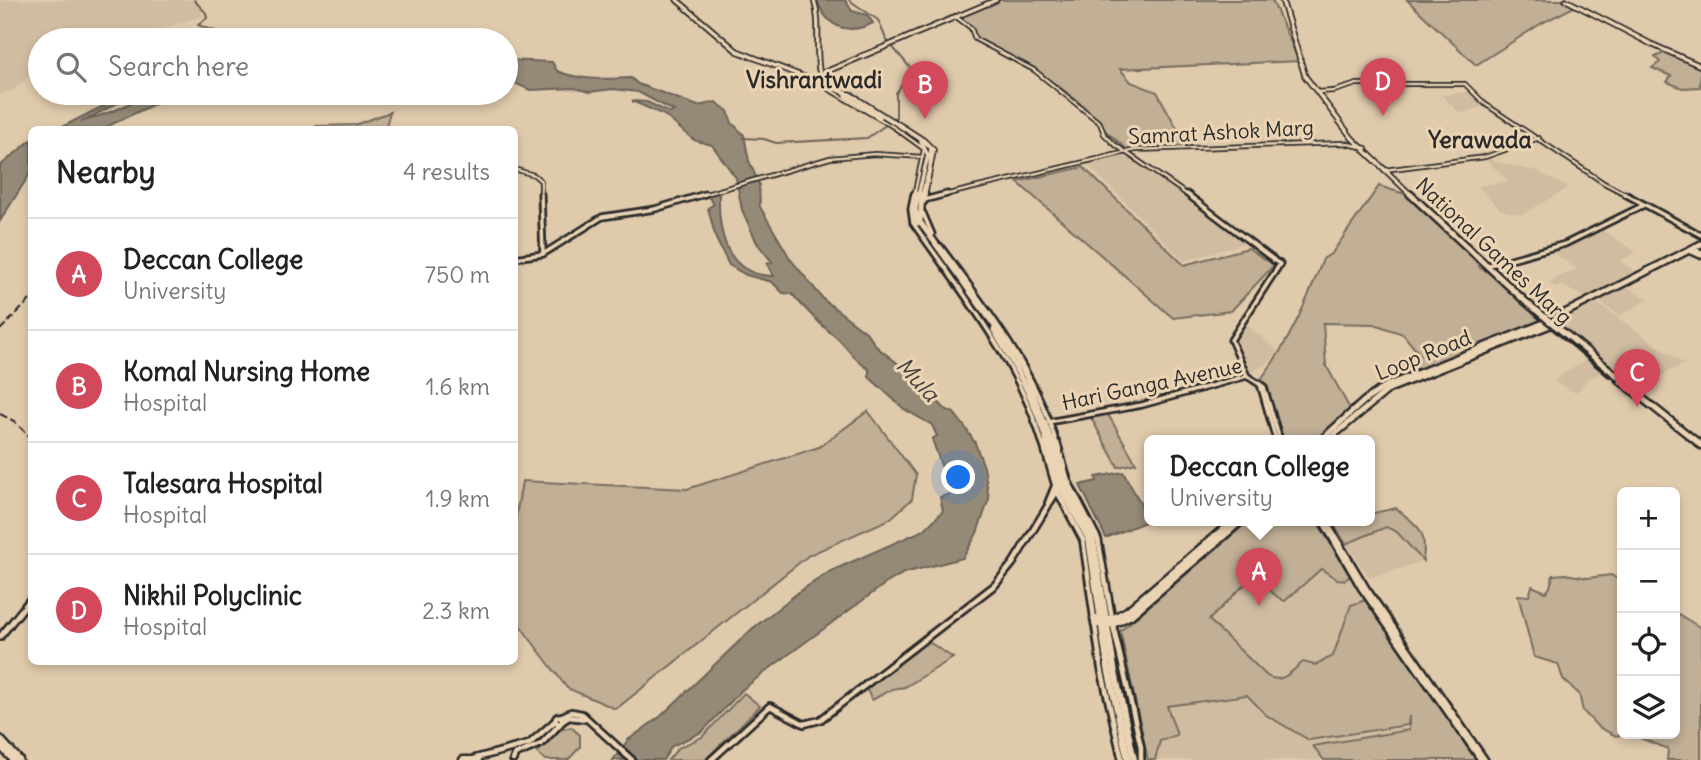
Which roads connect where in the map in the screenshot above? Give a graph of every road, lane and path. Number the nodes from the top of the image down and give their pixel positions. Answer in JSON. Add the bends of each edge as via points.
{"nodes":[{"id":1,"x":675,"y":0,"type":"edge"},
{"id":2,"x":814,"y":0,"type":"edge"},
{"id":3,"x":998,"y":0,"type":"edge"},
{"id":4,"x":1282,"y":0,"type":"edge"},
{"id":5,"x":1578,"y":0,"type":"edge"},
{"id":6,"x":1569,"y":1,"type":"edge"},
{"id":7,"x":957,"y":17,"type":"junction"},
{"id":8,"x":892,"y":45,"type":"junction"},
{"id":9,"x":729,"y":47,"type":"junction"},
{"id":10,"x":1701,"y":65,"type":"edge"},
{"id":11,"x":826,"y":70,"type":"joint"},
{"id":12,"x":817,"y":76,"type":"junction"},
{"id":13,"x":1318,"y":92,"type":"junction"},
{"id":14,"x":891,"y":122,"type":"junction"},
{"id":15,"x":1539,"y":138,"type":"junction"},
{"id":16,"x":1364,"y":148,"type":"junction"},
{"id":17,"x":1127,"y":151,"type":"junction"},
{"id":18,"x":929,"y":158,"type":"junction"},
{"id":19,"x":1386,"y":169,"type":"junction"},
{"id":20,"x":518,"y":170,"type":"edge"},
{"id":21,"x":920,"y":199,"type":"junction"},
{"id":22,"x":1644,"y":205,"type":"junction"},
{"id":23,"x":1701,"y":235,"type":"edge"},
{"id":24,"x":1701,"y":245,"type":"edge"},
{"id":25,"x":1692,"y":250,"type":"junction"},
{"id":26,"x":1701,"y":253,"type":"edge"},
{"id":27,"x":543,"y":254,"type":"junction"},
{"id":28,"x":518,"y":257,"type":"edge"},
{"id":29,"x":1480,"y":258,"type":"junction"},
{"id":30,"x":1489,"y":265,"type":"junction"},
{"id":31,"x":1549,"y":323,"type":"junction"},
{"id":32,"x":1247,"y":376,"type":"junction"},
{"id":33,"x":1044,"y":422,"type":"junction"},
{"id":34,"x":1681,"y":427,"type":"junction"},
{"id":35,"x":1276,"y":435,"type":"edge"},
{"id":36,"x":1327,"y":435,"type":"edge"},
{"id":37,"x":1334,"y":435,"type":"edge"},
{"id":38,"x":1701,"y":443,"type":"edge"},
{"id":39,"x":1061,"y":483,"type":"junction"},
{"id":40,"x":1060,"y":498,"type":"junction"},
{"id":41,"x":1050,"y":502,"type":"junction"},
{"id":42,"x":1227,"y":526,"type":"edge"},
{"id":43,"x":1235,"y":526,"type":"edge"},
{"id":44,"x":1328,"y":526,"type":"edge"},
{"id":45,"x":28,"y":602,"type":"edge"},
{"id":46,"x":1104,"y":621,"type":"junction"},
{"id":47,"x":9,"y":625,"type":"junction"},
{"id":48,"x":0,"y":629,"type":"edge"},
{"id":49,"x":0,"y":637,"type":"edge"},
{"id":50,"x":560,"y":721,"type":"junction"},
{"id":51,"x":0,"y":739,"type":"edge"},
{"id":52,"x":0,"y":746,"type":"edge"},
{"id":53,"x":471,"y":759,"type":"edge"},
{"id":54,"x":13,"y":760,"type":"edge"},
{"id":55,"x":19,"y":760,"type":"edge"},
{"id":56,"x":463,"y":760,"type":"edge"},
{"id":57,"x":478,"y":760,"type":"edge"},
{"id":58,"x":513,"y":760,"type":"edge"},
{"id":59,"x":632,"y":760,"type":"edge"},
{"id":60,"x":712,"y":760,"type":"edge"},
{"id":61,"x":1122,"y":760,"type":"edge"},
{"id":62,"x":1128,"y":760,"type":"edge"},
{"id":63,"x":1134,"y":760,"type":"edge"},
{"id":64,"x":1141,"y":760,"type":"edge"},
{"id":65,"x":1483,"y":760,"type":"edge"}],
"edges":[{"from":1,"to":9,"type":"main road"},
{"from":2,"to":12,"type":"main road","via":[[819,22]]},
{"from":3,"to":7,"type":"main road"},
{"from":4,"to":13,"type":"main road","name":"National Games Marg","via":[[1303,72]]},
{"from":5,"to":6,"type":"street"},
{"from":6,"to":10,"type":"main road"},
{"from":7,"to":8,"type":"main road"},
{"from":7,"to":17,"type":"street","via":[[975,38],[1034,70],[1075,101],[1100,123],[1106,136]]},
{"from":8,"to":11,"type":"street"},
{"from":8,"to":12,"type":"main road"},
{"from":9,"to":12,"type":"main road"},
{"from":9,"to":12,"type":"main road","via":[[739,54]]},
{"from":11,"to":12,"type":"main road"},
{"from":12,"to":14,"type":"main road"},
{"from":12,"to":14,"type":"main road"},
{"from":13,"to":15,"type":"street","via":[[1357,84],[1465,84],[1483,102]]},
{"from":13,"to":16,"type":"main road","name":"National Games Marg","via":[[1337,121]]},
{"from":14,"to":18,"type":"main road","via":[[925,146]]},
{"from":14,"to":18,"type":"street","via":[[921,136],[933,148]]},
{"from":15,"to":19,"type":"street","via":[[1485,157]]},
{"from":15,"to":22,"type":"street","via":[[1603,183]]},
{"from":16,"to":17,"type":"street","name":"Samrat Ashok Marg","via":[[1338,143]]},
{"from":16,"to":19,"type":"main road","name":"National Games Marg"},
{"from":17,"to":21,"type":"street","name":"Samrat Ashok Marg"},
{"from":17,"to":32,"type":"street","via":[[1280,264],[1231,340]]},
{"from":18,"to":21,"type":"main road"},
{"from":18,"to":27,"type":"street","via":[[835,157],[655,209],[599,218]]},
{"from":19,"to":29,"type":"main road","name":"National Games Marg"},
{"from":20,"to":27,"type":"street","via":[[541,181]]},
{"from":21,"to":33,"type":"main road","via":[[915,213],[919,227],[1004,344]]},
{"from":22,"to":23,"type":"street"},
{"from":22,"to":30,"type":"street","via":[[1565,244]]},
{"from":24,"to":25,"type":"main road"},
{"from":24,"to":26,"type":"highway"},
{"from":24,"to":31,"type":"main road"},
{"from":25,"to":26,"type":"highway"},
{"from":25,"to":31,"type":"main road"},
{"from":27,"to":28,"type":"street"},
{"from":29,"to":30,"type":"main road","name":"National Games Marg"},
{"from":29,"to":31,"type":"main road","name":"National Games Marg"},
{"from":29,"to":34,"type":"main road","bridge":true,"via":[[1536,310]]},
{"from":30,"to":31,"type":"main road","name":"National Games Marg"},
{"from":31,"to":34,"type":"main road","name":"National Games Marg"},
{"from":31,"to":36,"type":"main road","name":"Loop Road","via":[[1386,386]]},
{"from":31,"to":37,"type":"main road","name":"Loop Road","via":[[1390,389]]},
{"from":32,"to":33,"type":"street","name":"Hari Ganga Avenue","via":[[1142,404]]},
{"from":32,"to":35,"type":"street","name":"Hari Ganga Avenue","via":[[1259,382]]},
{"from":33,"to":39,"type":"main road"},
{"from":34,"to":38,"type":"main road","name":"National Games Marg"},
{"from":39,"to":40,"type":"street"},
{"from":39,"to":41,"type":"street"},
{"from":39,"to":46,"type":"main road","via":[[1089,539]]},
{"from":39,"to":46,"type":"street","via":[[1098,539]]},
{"from":40,"to":41,"type":"street"},
{"from":40,"to":46,"type":"street","via":[[1083,540]]},
{"from":41,"to":60,"type":"street","via":[[995,585],[820,720],[799,723],[770,706]]},
{"from":42,"to":46,"type":"main road","via":[[1127,611]]},
{"from":43,"to":46,"type":"main road","via":[[1131,615]]},
{"from":44,"to":65,"type":"street","via":[[1362,589]]},
{"from":45,"to":47,"type":"street"},
{"from":46,"to":61,"type":"street","via":[[1101,668]]},
{"from":46,"to":62,"type":"main road"},
{"from":46,"to":63,"type":"main road"},
{"from":46,"to":64,"type":"street"},
{"from":47,"to":48,"type":"street"},
{"from":47,"to":49,"type":"street"},
{"from":50,"to":53,"type":"street","via":[[529,746]]},
{"from":50,"to":58,"type":"street","via":[[541,744]]},
{"from":50,"to":59,"type":"street","via":[[588,719]]},
{"from":51,"to":55,"type":"main road"},
{"from":52,"to":54,"type":"main road"},
{"from":53,"to":56,"type":"main road"},
{"from":53,"to":57,"type":"main road"}]}
